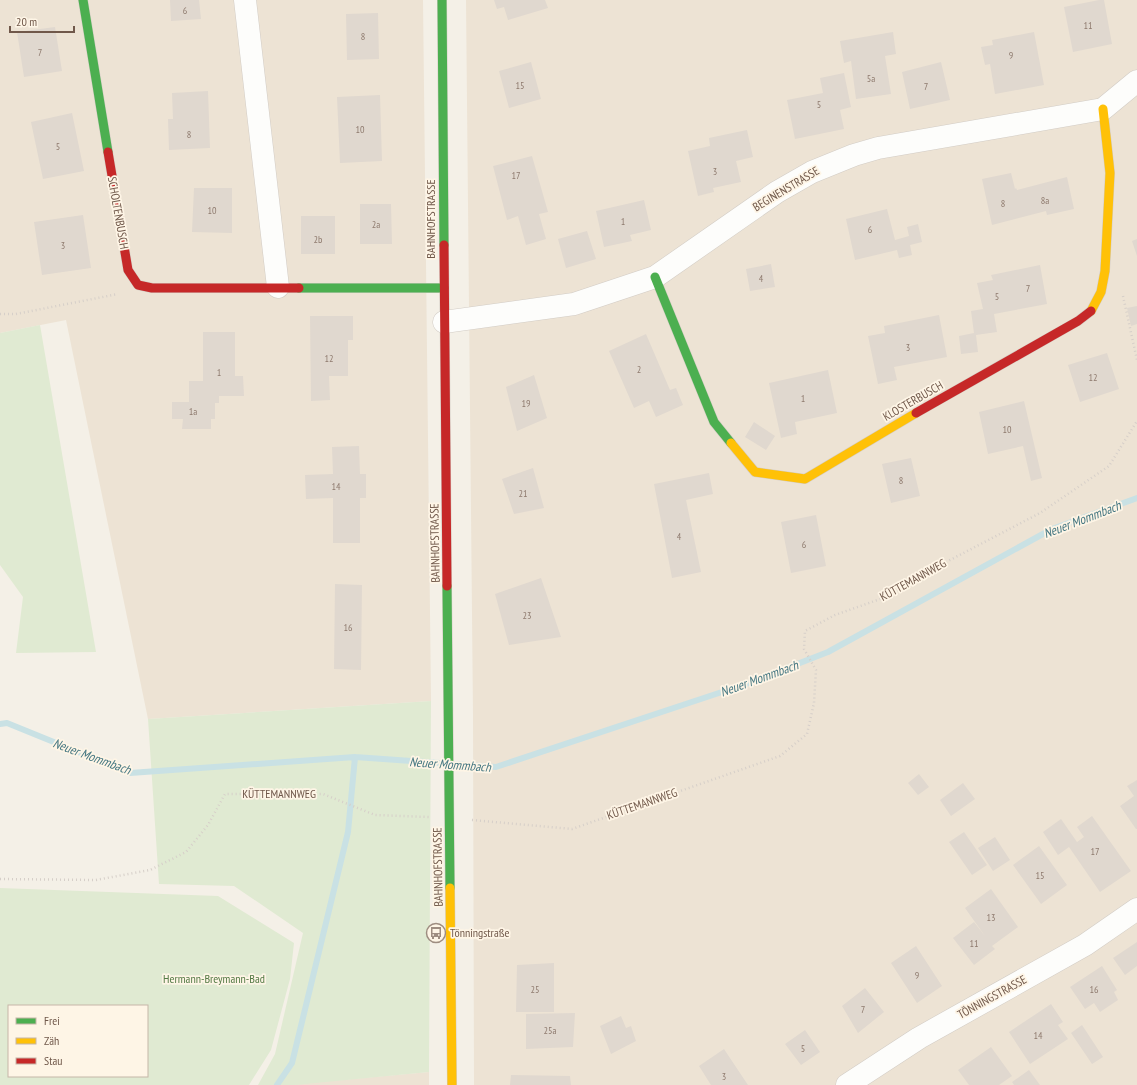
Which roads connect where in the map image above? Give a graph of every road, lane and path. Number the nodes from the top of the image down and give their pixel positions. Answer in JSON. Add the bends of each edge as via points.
{"nodes":[{"id":1,"x":83,"y":0,"type":"edge"},
{"id":2,"x":245,"y":0,"type":"edge"},
{"id":3,"x":442,"y":0,"type":"edge"},
{"id":4,"x":1137,"y":81,"type":"edge"},
{"id":5,"x":1103,"y":109,"type":"junction"},
{"id":6,"x":1105,"y":272,"type":"junction"},
{"id":7,"x":655,"y":277,"type":"junction"},
{"id":8,"x":138,"y":285,"type":"junction"},
{"id":9,"x":278,"y":287,"type":"junction"},
{"id":10,"x":444,"y":288,"type":"junction"},
{"id":11,"x":0,"y":314,"type":"edge"},
{"id":12,"x":444,"y":322,"type":"junction"},
{"id":13,"x":1137,"y":360,"type":"edge"},
{"id":14,"x":1137,"y":421,"type":"edge"},
{"id":15,"x":450,"y":818,"type":"junction"},
{"id":16,"x":0,"y":879,"type":"edge"},
{"id":17,"x":1137,"y":909,"type":"edge"},
{"id":18,"x":452,"y":1085,"type":"edge"},
{"id":19,"x":846,"y":1085,"type":"edge"}],
"edges":[{"from":1,"to":8,"type":"street","name":"SCHOLTENBUSCH","via":[[128,270]]},
{"from":2,"to":9,"type":"street"},
{"from":3,"to":10,"type":"street","name":"BAHNHOFSTRASSE"},
{"from":4,"to":5,"type":"street","name":"BEGINENSTRASSE"},
{"from":5,"to":6,"type":"street","name":"KLOSTERBUSCH","via":[[1110,173]]},
{"from":5,"to":7,"type":"street","name":"BEGINENSTRASSE","via":[[925,139],[854,155],[812,172],[777,192]]},
{"from":6,"to":7,"type":"street","name":"KLOSTERBUSCH","via":[[1101,292],[1092,310],[1078,321],[921,409],[805,479],[755,472],[714,422]]},
{"from":6,"to":13,"type":"path","via":[[1119,279]]},
{"from":7,"to":12,"type":"street","name":"BEGINENSTRASSE","via":[[574,304]]},
{"from":8,"to":9,"type":"street","via":[[152,288]]},
{"from":8,"to":11,"type":"path","via":[[128,292],[16,314]]},
{"from":9,"to":10,"type":"street"},
{"from":10,"to":12,"type":"street","name":"BAHNHOFSTRASSE"},
{"from":12,"to":15,"type":"street","name":"BAHNHOFSTRASSE"},
{"from":14,"to":15,"type":"path","name":"KÜTTEMANNWEG","via":[[1110,466],[1040,513],[931,570],[886,597],[834,615],[805,631],[804,649],[816,670],[814,702],[807,734],[780,756],[572,829]]},
{"from":15,"to":16,"type":"path","name":"KÜTTEMANNWEG","via":[[375,815],[323,794],[225,794],[208,825],[186,852],[150,870],[96,880]]},
{"from":15,"to":18,"type":"street","name":"BAHNHOFSTRASSE"},
{"from":17,"to":19,"type":"street","name":"TÖNNINGSTRASSE","via":[[1085,944],[919,1038]]}]}
